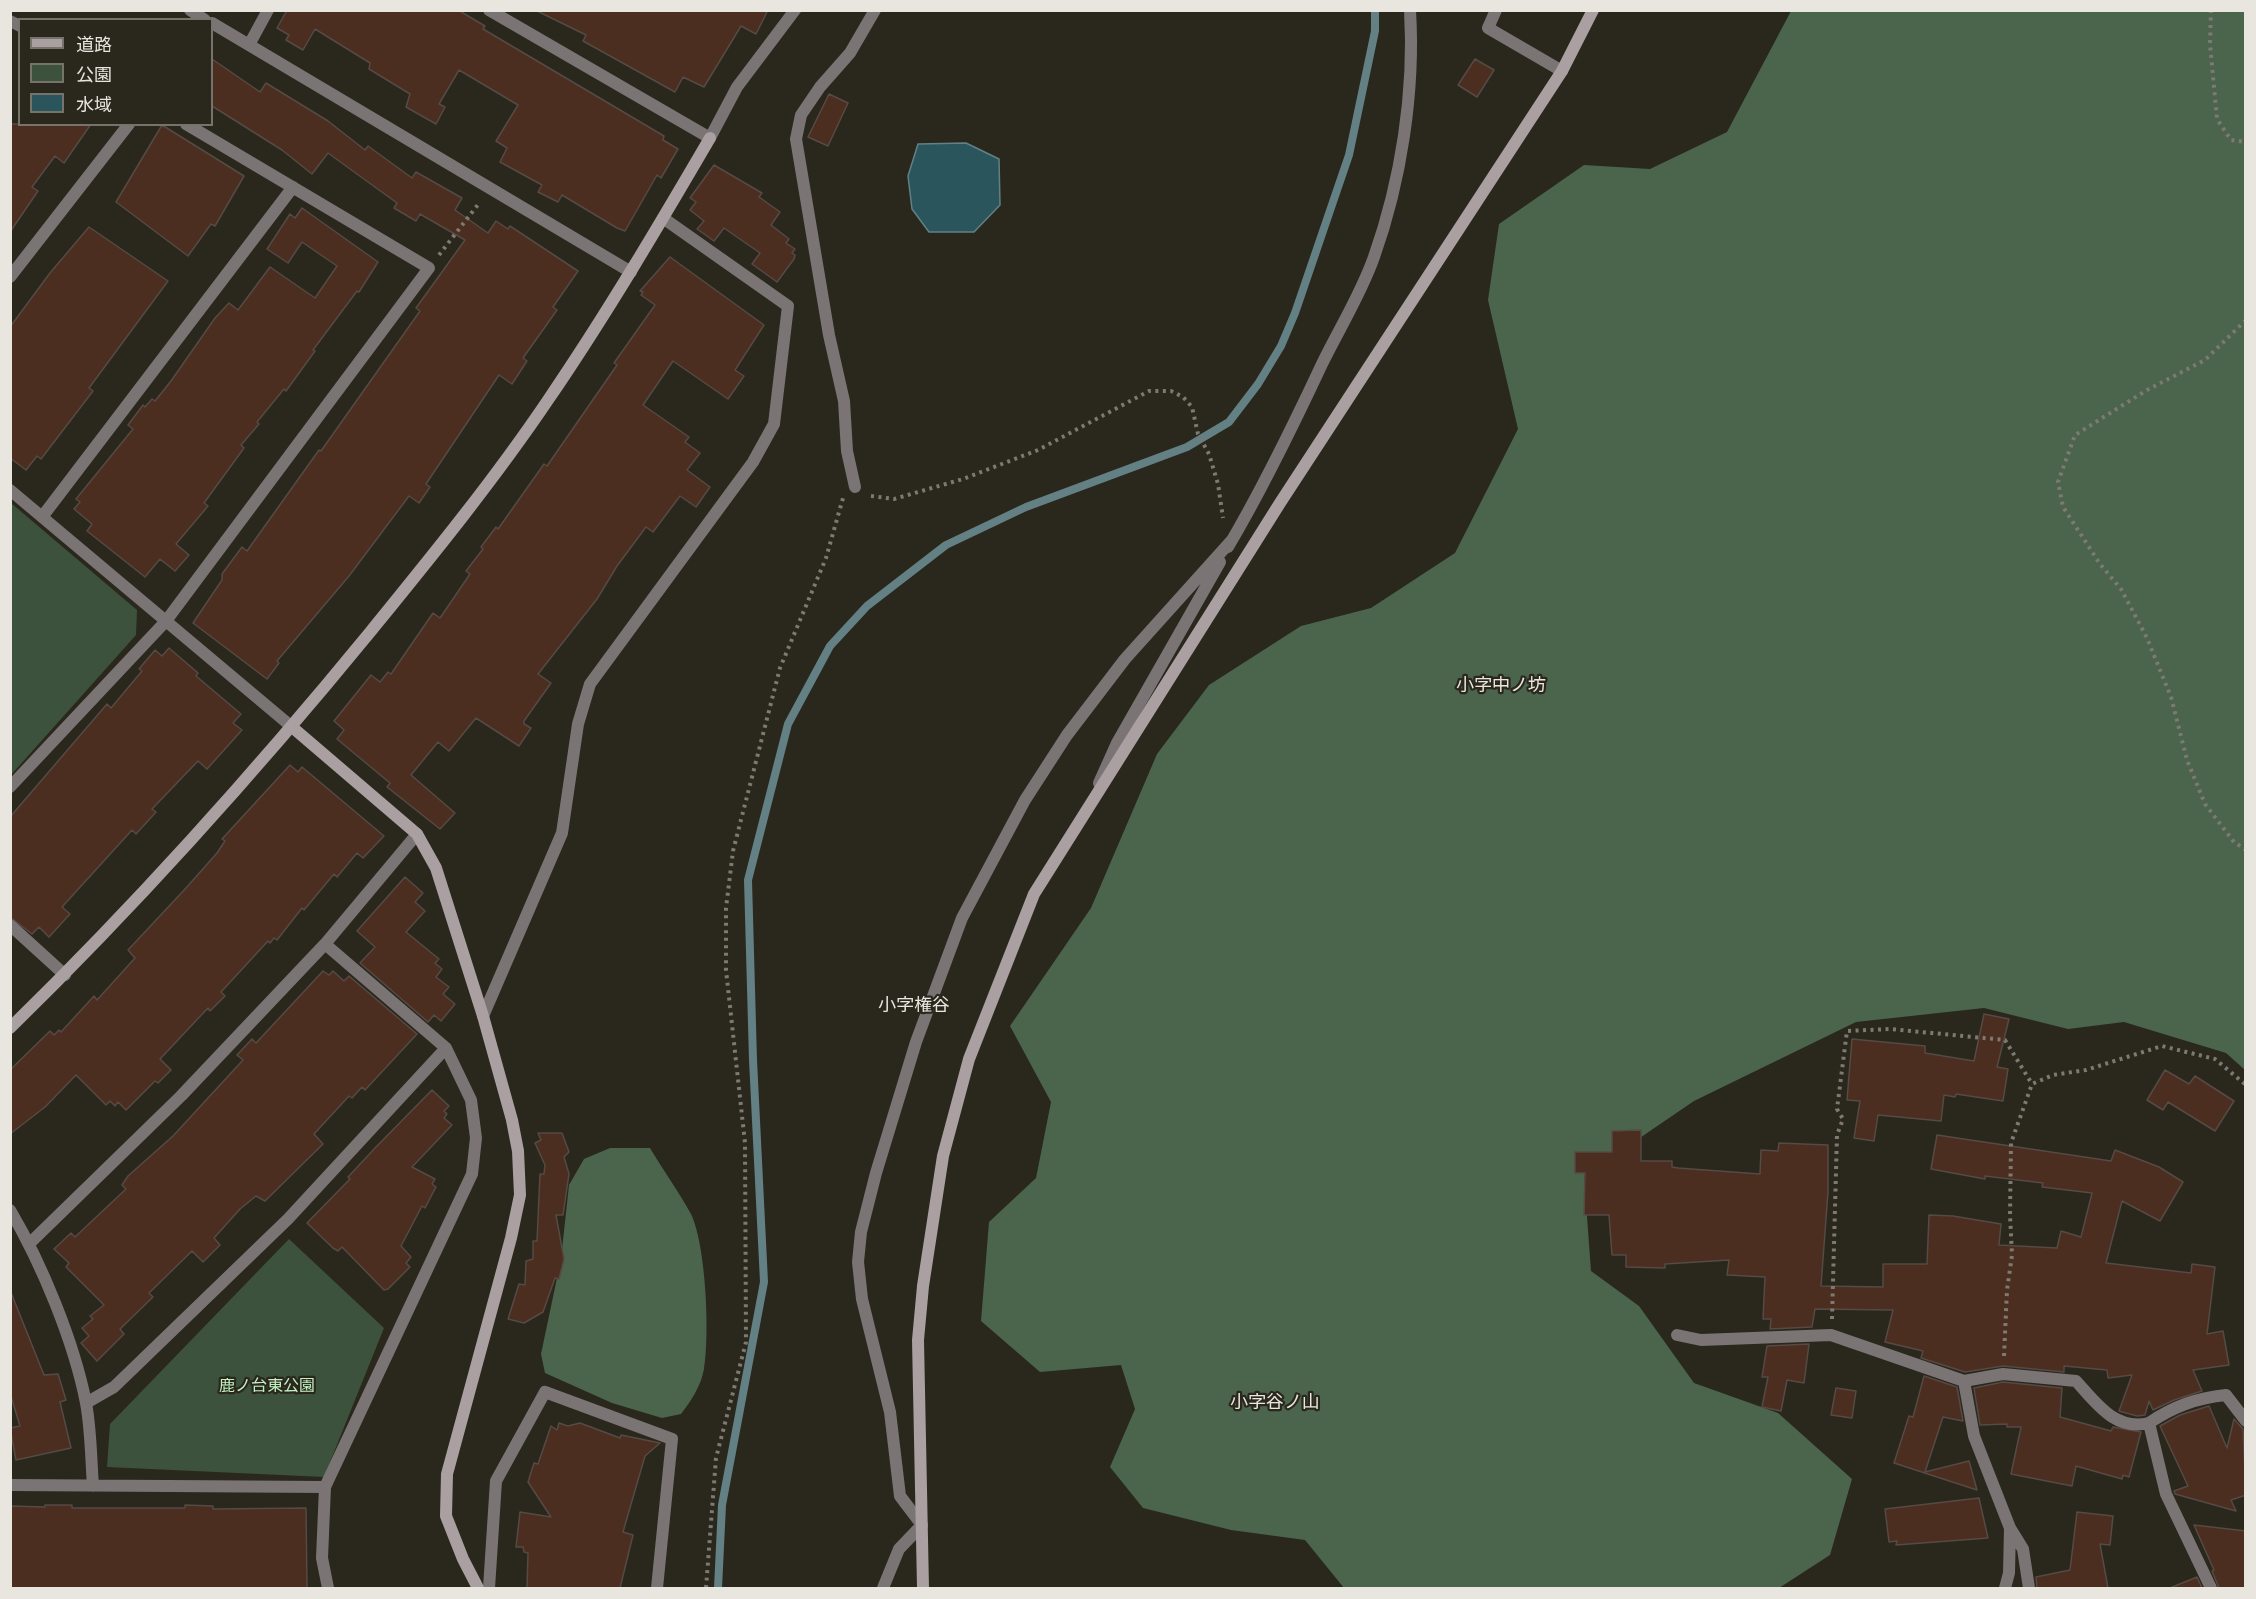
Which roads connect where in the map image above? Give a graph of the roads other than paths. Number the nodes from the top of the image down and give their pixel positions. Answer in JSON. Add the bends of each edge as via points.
{"nodes":[{"id":1,"x":14,"y":10,"type":"edge"},
{"id":2,"x":190,"y":10,"type":"edge"},
{"id":3,"x":268,"y":10,"type":"edge"},
{"id":4,"x":489,"y":10,"type":"edge"},
{"id":5,"x":795,"y":10,"type":"edge"},
{"id":6,"x":875,"y":10,"type":"edge"},
{"id":7,"x":1410,"y":10,"type":"edge"},
{"id":8,"x":1496,"y":10,"type":"edge"},
{"id":9,"x":1593,"y":10,"type":"edge"},
{"id":10,"x":10,"y":14,"type":"edge"},
{"id":11,"x":203,"y":18,"type":"edge"},
{"id":12,"x":213,"y":24,"type":"edge"},
{"id":13,"x":249,"y":45,"type":"junction"},
{"id":14,"x":1562,"y":71,"type":"junction"},
{"id":15,"x":127,"y":126,"type":"edge"},
{"id":16,"x":189,"y":126,"type":"edge"},
{"id":17,"x":711,"y":138,"type":"junction"},
{"id":18,"x":293,"y":187,"type":"junction"},
{"id":19,"x":663,"y":218,"type":"junction"},
{"id":20,"x":631,"y":272,"type":"junction"},
{"id":21,"x":10,"y":277,"type":"edge"},
{"id":22,"x":855,"y":487,"type":"road end"},
{"id":23,"x":10,"y":490,"type":"edge"},
{"id":24,"x":42,"y":517,"type":"junction"},
{"id":25,"x":1230,"y":543,"type":"junction"},
{"id":26,"x":166,"y":621,"type":"junction"},
{"id":27,"x":292,"y":727,"type":"junction"},
{"id":28,"x":10,"y":787,"type":"edge"},
{"id":29,"x":1092,"y":799,"type":"junction"},
{"id":30,"x":417,"y":834,"type":"junction"},
{"id":31,"x":10,"y":925,"type":"edge"},
{"id":32,"x":325,"y":944,"type":"junction"},
{"id":33,"x":65,"y":975,"type":"junction"},
{"id":34,"x":483,"y":1016,"type":"junction"},
{"id":35,"x":10,"y":1028,"type":"edge"},
{"id":36,"x":446,"y":1048,"type":"junction"},
{"id":37,"x":10,"y":1210,"type":"edge"},
{"id":38,"x":30,"y":1243,"type":"junction"},
{"id":39,"x":1677,"y":1335,"type":"dead end"},
{"id":40,"x":1964,"y":1381,"type":"junction"},
{"id":41,"x":86,"y":1403,"type":"junction"},
{"id":42,"x":2246,"y":1421,"type":"edge"},
{"id":43,"x":2149,"y":1423,"type":"junction"},
{"id":44,"x":10,"y":1485,"type":"edge"},
{"id":45,"x":93,"y":1486,"type":"junction"},
{"id":46,"x":324,"y":1487,"type":"junction"},
{"id":47,"x":922,"y":1525,"type":"junction"},
{"id":48,"x":2010,"y":1528,"type":"junction"},
{"id":49,"x":328,"y":1588,"type":"edge"},
{"id":50,"x":478,"y":1588,"type":"edge"},
{"id":51,"x":489,"y":1588,"type":"edge"},
{"id":52,"x":657,"y":1588,"type":"edge"},
{"id":53,"x":883,"y":1588,"type":"edge"},
{"id":54,"x":923,"y":1588,"type":"edge"},
{"id":55,"x":2005,"y":1588,"type":"edge"},
{"id":56,"x":2029,"y":1588,"type":"edge"},
{"id":57,"x":2211,"y":1588,"type":"edge"}],
"edges":[{"from":1,"to":10,"type":"street"},
{"from":2,"to":11,"type":"street"},
{"from":3,"to":13,"type":"street"},
{"from":4,"to":17,"type":"street"},
{"from":5,"to":17,"type":"street","via":[[736,87]]},
{"from":6,"to":22,"type":"street","via":[[850,54],[801,115],[796,139],[844,401]]},
{"from":7,"to":25,"type":"street","via":[[1412,53],[1407,102],[1391,193],[1374,258],[1294,424]]},
{"from":8,"to":14,"type":"street","via":[[1488,28]]},
{"from":9,"to":14,"type":"street"},
{"from":12,"to":13,"type":"street"},
{"from":13,"to":20,"type":"street"},
{"from":14,"to":29,"type":"street"},
{"from":15,"to":21,"type":"street"},
{"from":16,"to":18,"type":"street"},
{"from":17,"to":19,"type":"street"},
{"from":18,"to":24,"type":"street"},
{"from":18,"to":26,"type":"street","via":[[429,268]]},
{"from":19,"to":20,"type":"street"},
{"from":19,"to":34,"type":"street","via":[[788,306],[774,424],[753,462],[590,684],[578,723],[562,833]]},
{"from":20,"to":27,"type":"street","via":[[547,402],[442,543]]},
{"from":23,"to":24,"type":"street"},
{"from":24,"to":26,"type":"street"},
{"from":25,"to":29,"type":"street","via":[[1117,743]]},
{"from":25,"to":47,"type":"street","via":[[1125,659],[1067,735],[1025,800],[962,918],[913,1053],[876,1173],[861,1232],[858,1262],[862,1299],[890,1412],[900,1496]]},
{"from":26,"to":27,"type":"street"},
{"from":26,"to":28,"type":"street"},
{"from":27,"to":30,"type":"street"},
{"from":27,"to":33,"type":"street"},
{"from":29,"to":47,"type":"street","via":[[1034,894],[969,1059],[943,1156],[922,1286],[918,1340]]},
{"from":30,"to":32,"type":"street"},
{"from":30,"to":34,"type":"street","via":[[436,868]]},
{"from":31,"to":33,"type":"street"},
{"from":32,"to":36,"type":"street"},
{"from":32,"to":38,"type":"street","via":[[181,1096]]},
{"from":33,"to":35,"type":"street"},
{"from":34,"to":50,"type":"street","via":[[512,1120],[520,1195],[447,1474],[446,1515]]},
{"from":36,"to":41,"type":"street","via":[[288,1219],[114,1387]]},
{"from":36,"to":46,"type":"street","via":[[471,1100],[476,1138],[472,1174]]},
{"from":37,"to":38,"type":"street"},
{"from":38,"to":41,"type":"street","via":[[62,1320]]},
{"from":39,"to":40,"type":"street","via":[[1701,1340],[1832,1335]]},
{"from":40,"to":43,"type":"street","via":[[2003,1374],[2076,1381],[2106,1414],[2135,1427]]},
{"from":40,"to":48,"type":"street","via":[[1974,1436]]},
{"from":41,"to":45,"type":"street"},
{"from":42,"to":43,"type":"street","via":[[2226,1395],[2202,1398],[2169,1410]]},
{"from":43,"to":57,"type":"street","via":[[2166,1494]]},
{"from":44,"to":45,"type":"street"},
{"from":45,"to":46,"type":"street"},
{"from":46,"to":49,"type":"street","via":[[322,1558]]},
{"from":47,"to":53,"type":"street","via":[[898,1549]]},
{"from":47,"to":54,"type":"street"},
{"from":48,"to":55,"type":"street"},
{"from":48,"to":56,"type":"street","via":[[2023,1549]]},
{"from":51,"to":52,"type":"street","via":[[496,1482],[545,1392],[672,1439]]}]}
